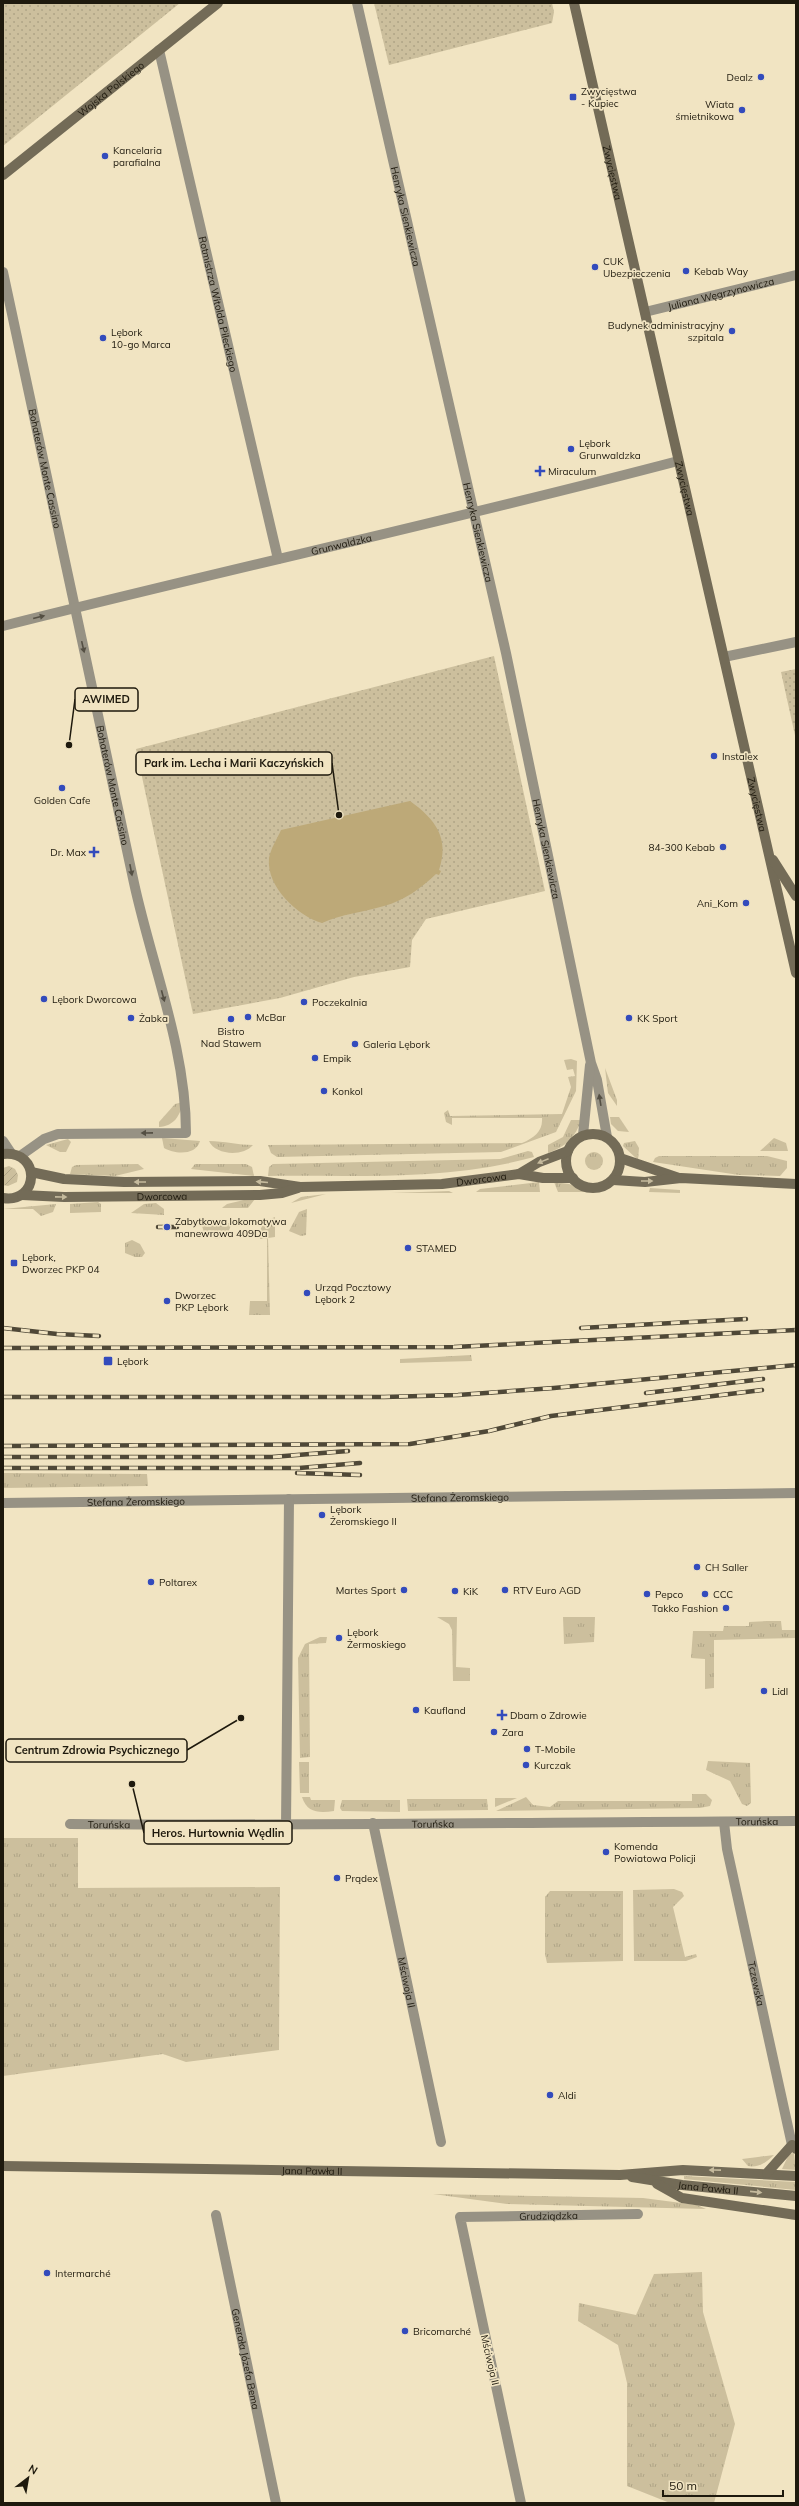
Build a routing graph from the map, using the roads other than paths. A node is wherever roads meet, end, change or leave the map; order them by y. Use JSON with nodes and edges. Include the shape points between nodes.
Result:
{"nodes":[{"id":1,"x":218,"y":3,"type":"edge"},
{"id":2,"x":357,"y":3,"type":"edge"},
{"id":3,"x":574,"y":3,"type":"edge"},
{"id":4,"x":159,"y":50,"type":"junction"},
{"id":5,"x":3,"y":175,"type":"edge"},
{"id":6,"x":3,"y":272,"type":"edge"},
{"id":7,"x":796,"y":275,"type":"edge"},
{"id":8,"x":645,"y":312,"type":"junction"},
{"id":9,"x":678,"y":461,"type":"junction"},
{"id":10,"x":474,"y":514,"type":"junction"},
{"id":11,"x":278,"y":559,"type":"junction"},
{"id":12,"x":75,"y":609,"type":"junction"},
{"id":13,"x":3,"y":626,"type":"edge"},
{"id":14,"x":796,"y":642,"type":"edge"},
{"id":15,"x":724,"y":657,"type":"junction"},
{"id":16,"x":769,"y":854,"type":"junction"},
{"id":17,"x":796,"y":896,"type":"edge"},
{"id":18,"x":796,"y":973,"type":"edge"},
{"id":19,"x":591,"y":1063,"type":"junction"},
{"id":20,"x":583,"y":1135,"type":"junction"},
{"id":21,"x":607,"y":1137,"type":"junction"},
{"id":22,"x":3,"y":1141,"type":"edge"},
{"id":23,"x":568,"y":1151,"type":"junction"},
{"id":24,"x":11,"y":1154,"type":"edge"},
{"id":25,"x":620,"y":1158,"type":"junction"},
{"id":26,"x":31,"y":1172,"type":"junction"},
{"id":27,"x":519,"y":1174,"type":"junction"},
{"id":28,"x":573,"y":1178,"type":"junction"},
{"id":29,"x":681,"y":1178,"type":"junction"},
{"id":30,"x":613,"y":1180,"type":"junction"},
{"id":31,"x":796,"y":1184,"type":"edge"},
{"id":32,"x":300,"y":1187,"type":"junction"},
{"id":33,"x":22,"y":1195,"type":"junction"},
{"id":34,"x":3,"y":1198,"type":"edge"},
{"id":35,"x":796,"y":1493,"type":"edge"},
{"id":36,"x":289,"y":1499,"type":"junction"},
{"id":37,"x":3,"y":1503,"type":"edge"},
{"id":38,"x":796,"y":1821,"type":"edge"},
{"id":39,"x":724,"y":1822,"type":"junction"},
{"id":40,"x":373,"y":1823,"type":"junction"},
{"id":41,"x":70,"y":1824,"type":"dead end"},
{"id":42,"x":286,"y":1826,"type":"junction"},
{"id":43,"x":441,"y":2142,"type":"dead end"},
{"id":44,"x":794,"y":2147,"type":"edge"},
{"id":45,"x":3,"y":2166,"type":"edge"},
{"id":46,"x":767,"y":2173,"type":"junction"},
{"id":47,"x":620,"y":2175,"type":"junction"},
{"id":48,"x":796,"y":2176,"type":"edge"},
{"id":49,"x":652,"y":2181,"type":"junction"},
{"id":50,"x":796,"y":2196,"type":"edge"},
{"id":51,"x":638,"y":2214,"type":"dead end"},
{"id":52,"x":216,"y":2215,"type":"dead end"},
{"id":53,"x":796,"y":2215,"type":"edge"},
{"id":54,"x":460,"y":2217,"type":"joint"},
{"id":55,"x":276,"y":2503,"type":"edge"},
{"id":56,"x":521,"y":2503,"type":"edge"}],
"edges":[{"from":1,"to":4,"type":"main road","name":"Wojska Polskiego"},
{"from":2,"to":10,"type":"street","name":"Henryka Sienkiewicza"},
{"from":3,"to":8,"type":"main road","name":"Zwycięstwa"},
{"from":4,"to":5,"type":"main road","name":"Wojska Polskiego"},
{"from":4,"to":11,"type":"street","name":"Rotmistrza Witolda Pileckiego"},
{"from":6,"to":12,"type":"street","name":"Bohaterów Monte Cassino"},
{"from":7,"to":8,"type":"street","name":"Juliana Węgrzynowicza"},
{"from":8,"to":9,"type":"main road","name":"Zwycięstwa"},
{"from":9,"to":10,"type":"street","name":"Grunwaldzka"},
{"from":9,"to":15,"type":"main road","name":"Zwycięstwa"},
{"from":10,"to":11,"type":"street","name":"Grunwaldzka"},
{"from":10,"to":19,"type":"street","name":"Henryka Sienkiewicza"},
{"from":11,"to":12,"type":"street","name":"Grunwaldzka"},
{"from":13,"to":12,"type":"street","name":"Grunwaldzka","one_way":true},
{"from":12,"to":24,"type":"street","name":"Bohaterów Monte Cassino","one_way":true,"via":[[134,885],[171,1025],[186,1098],[186,1133],[58,1134]]},
{"from":14,"to":15,"type":"street"},
{"from":15,"to":16,"type":"main road","name":"Zwycięstwa"},
{"from":16,"to":17,"type":"main road"},
{"from":16,"to":18,"type":"main road","name":"Zwycięstwa"},
{"from":19,"to":20,"type":"street","name":"Henryka Sienkiewicza"},
{"from":21,"to":19,"type":"street","name":"Henryka Sienkiewicza","one_way":true,"via":[[597,1080]]},
{"from":20,"to":21,"type":"main road","via":[[598,1134]]},
{"from":20,"to":23,"type":"main road","via":[[572,1143]]},
{"from":21,"to":25,"type":"main road","via":[[617,1148]]},
{"from":22,"to":24,"type":"street"},
{"from":23,"to":27,"type":"main road","name":"Dworcowa","one_way":true},
{"from":23,"to":28,"type":"main road","via":[[567,1166]]},
{"from":24,"to":26,"type":"main road","via":[[25,1160]]},
{"from":25,"to":29,"type":"main road"},
{"from":25,"to":30,"type":"main road","via":[[618,1172]]},
{"from":32,"to":26,"type":"main road","name":"Dworcowa","one_way":true,"via":[[260,1181],[124,1182],[64,1179]]},
{"from":26,"to":33,"type":"main road","via":[[28,1188]]},
{"from":27,"to":28,"type":"main road","name":"Dworcowa","via":[[543,1178]]},
{"from":27,"to":32,"type":"main road","name":"Dworcowa","via":[[442,1184]]},
{"from":28,"to":30,"type":"main road","via":[[588,1187],[597,1187]]},
{"from":30,"to":29,"type":"main road","one_way":true,"via":[[645,1182]]},
{"from":29,"to":31,"type":"main road"},
{"from":33,"to":32,"type":"main road","name":"Dworcowa","one_way":true,"via":[[260,1195],[282,1193]]},
{"from":33,"to":34,"type":"main road","name":"Dworcowa","via":[[16,1198]]},
{"from":35,"to":36,"type":"street","name":"Stefana Żeromskiego"},
{"from":36,"to":37,"type":"street","name":"Stefana Żeromskiego"},
{"from":36,"to":42,"type":"street"},
{"from":38,"to":39,"type":"street","name":"Toruńska"},
{"from":39,"to":40,"type":"street","name":"Toruńska"},
{"from":39,"to":44,"type":"street","name":"Tczewska","via":[[727,1849]]},
{"from":40,"to":42,"type":"street","name":"Toruńska"},
{"from":40,"to":43,"type":"street","name":"Mściwoja II"},
{"from":41,"to":42,"type":"street","name":"Toruńska"},
{"from":44,"to":46,"type":"main road"},
{"from":45,"to":47,"type":"main road","name":"Jana Pawła II"},
{"from":46,"to":47,"type":"main road","name":"Jana Pawła II","one_way":true,"via":[[683,2170]]},
{"from":46,"to":48,"type":"main road","name":"Jana Pawła II"},
{"from":47,"to":49,"type":"main road","name":"Jana Pawła II"},
{"from":49,"to":50,"type":"main road","name":"Jana Pawła II","one_way":true},
{"from":49,"to":53,"type":"main road","via":[[682,2198]]},
{"from":51,"to":54,"type":"street","name":"Grudziądzka"},
{"from":52,"to":55,"type":"street","name":"Generała Józefa Bema"},
{"from":54,"to":56,"type":"street","name":"Mściwoja II"}]}
